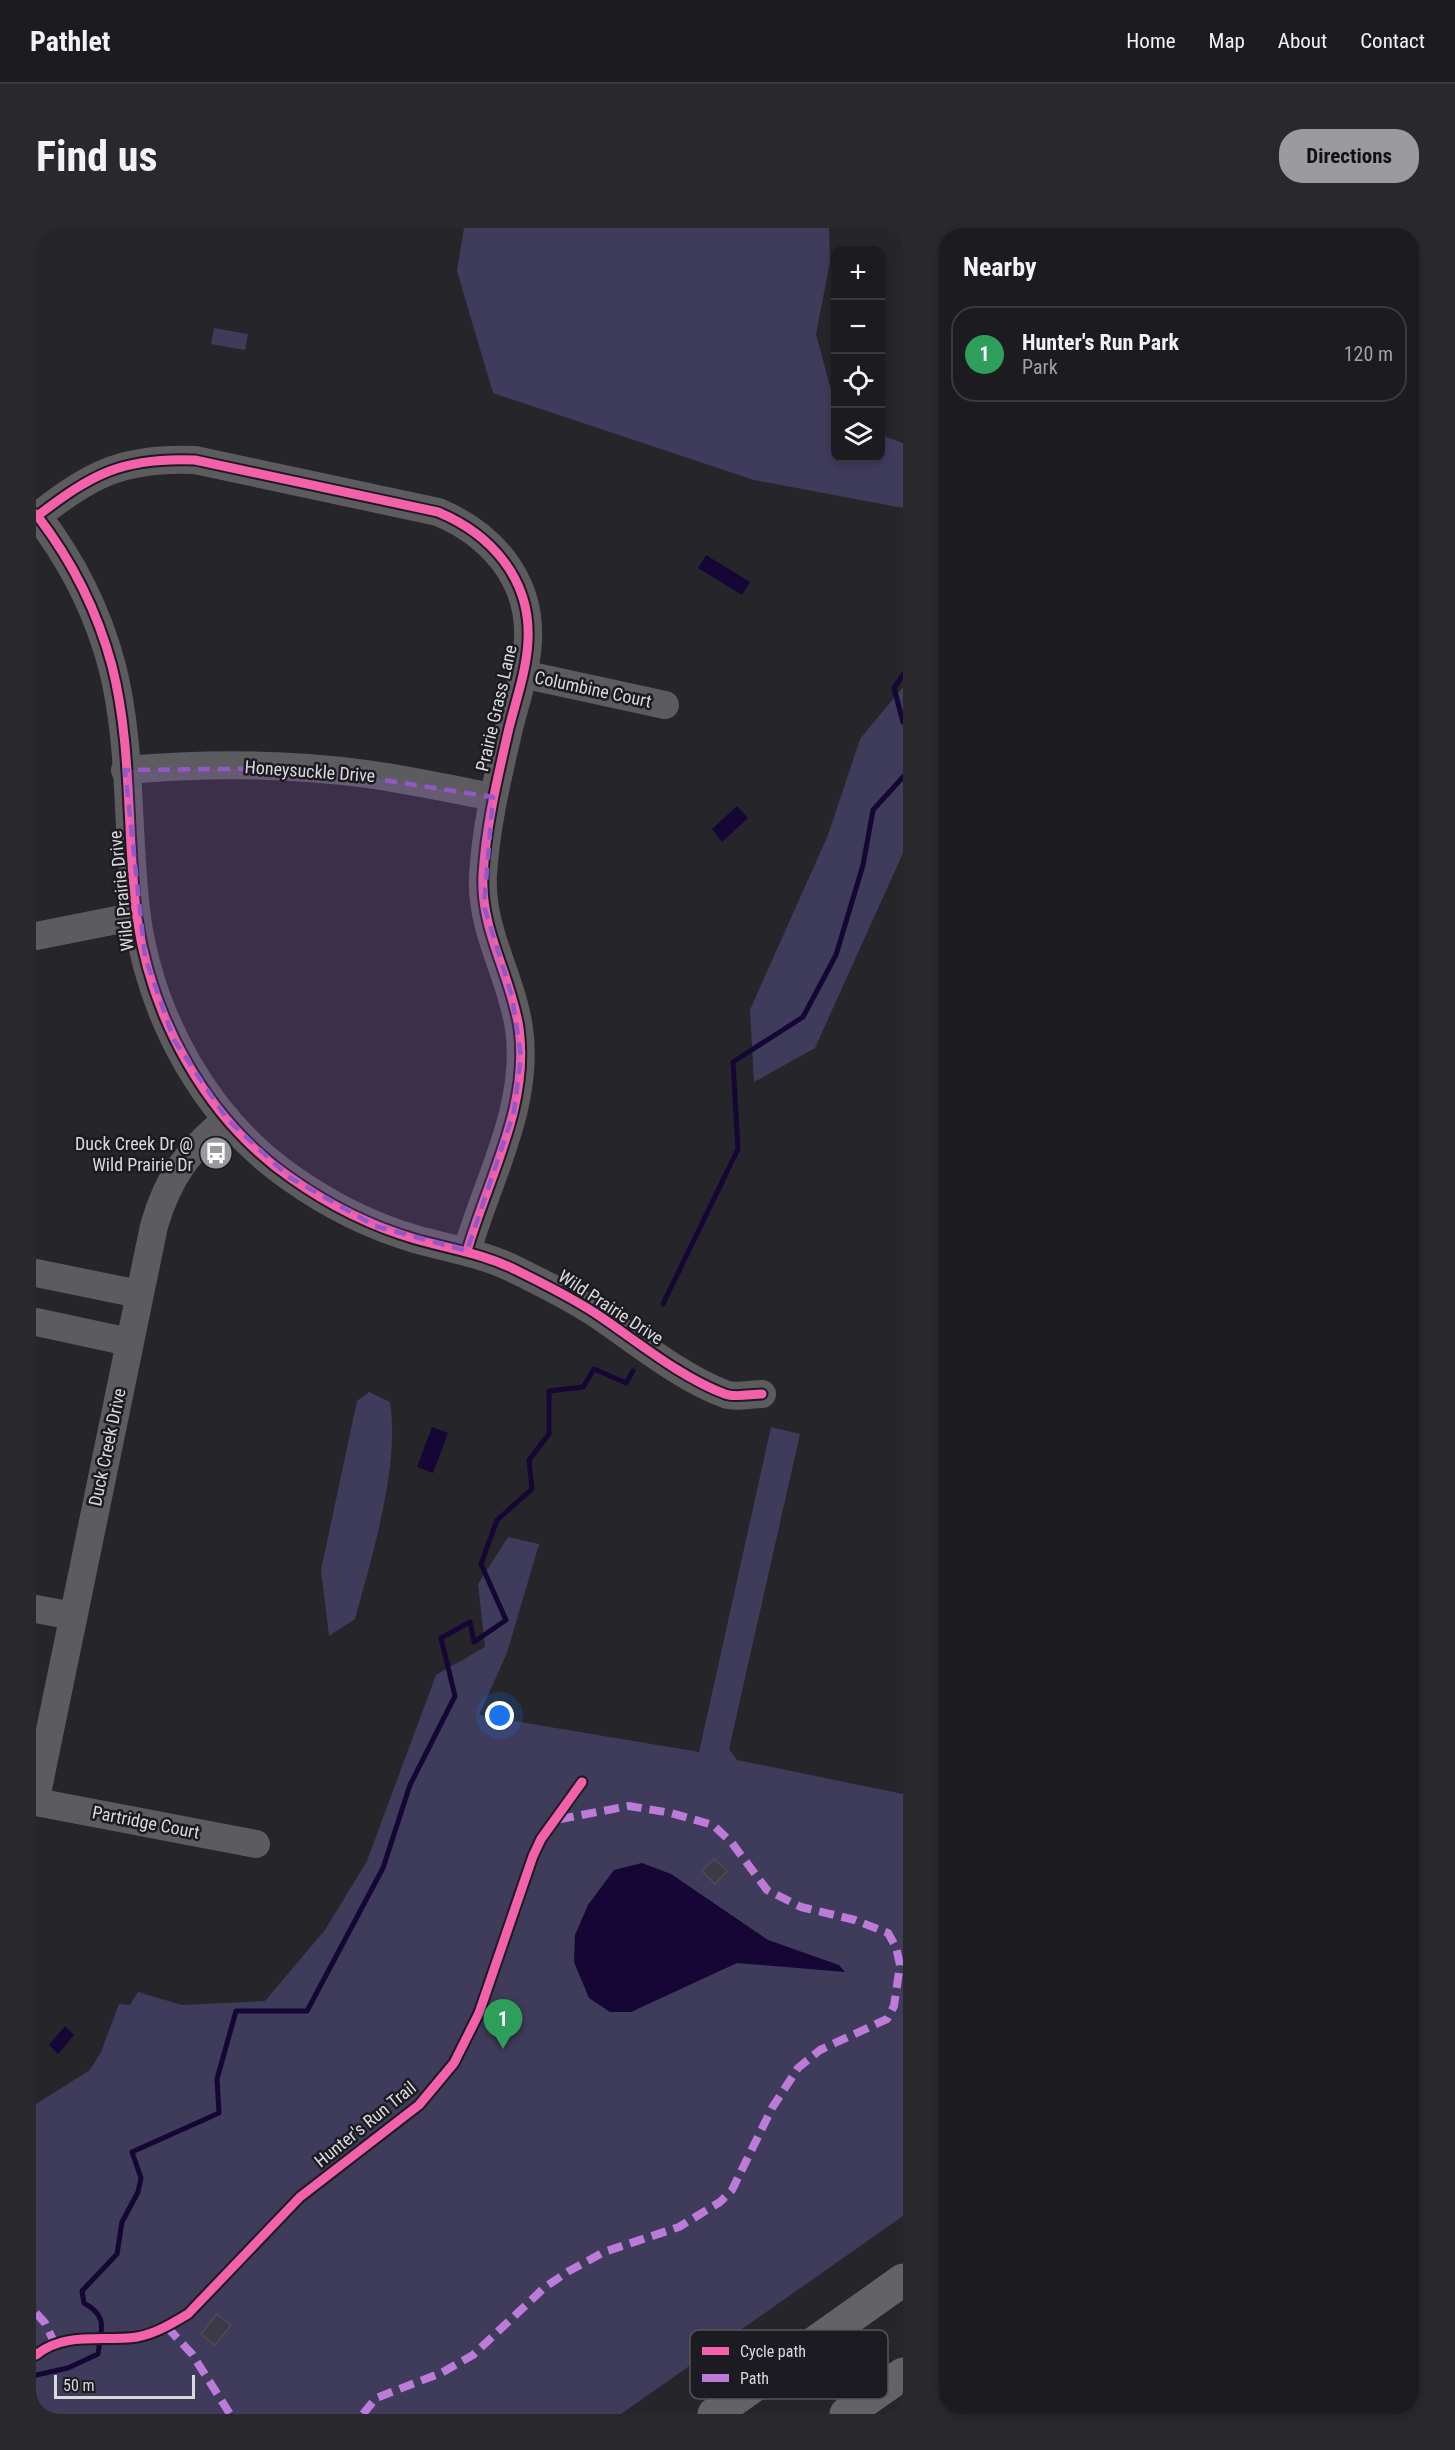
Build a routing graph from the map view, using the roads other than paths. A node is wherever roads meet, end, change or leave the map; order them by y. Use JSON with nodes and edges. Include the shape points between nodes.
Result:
{"nodes":[{"id":1,"x":37,"y":516,"type":"edge"},
{"id":2,"x":522,"y":674,"type":"junction"},
{"id":3,"x":665,"y":705,"type":"dead end"},
{"id":4,"x":125,"y":770,"type":"junction"},
{"id":5,"x":493,"y":797,"type":"junction"},
{"id":6,"x":137,"y":916,"type":"junction"},
{"id":7,"x":36,"y":936,"type":"edge"},
{"id":8,"x":227,"y":1119,"type":"junction"},
{"id":9,"x":467,"y":1251,"type":"junction"},
{"id":10,"x":36,"y":1273,"type":"edge"},
{"id":11,"x":139,"y":1294,"type":"junction"},
{"id":12,"x":36,"y":1322,"type":"edge"},
{"id":13,"x":129,"y":1342,"type":"junction"},
{"id":14,"x":762,"y":1394,"type":"dead end"},
{"id":15,"x":36,"y":1609,"type":"edge"},
{"id":16,"x":73,"y":1616,"type":"junction"},
{"id":17,"x":36,"y":1800,"type":"edge"},
{"id":18,"x":256,"y":1844,"type":"dead end"},
{"id":19,"x":903,"y":2280,"type":"edge"},
{"id":20,"x":832,"y":2330,"type":"edge"},
{"id":21,"x":903,"y":2374,"type":"edge"},
{"id":22,"x":888,"y":2385,"type":"edge"},
{"id":23,"x":735,"y":2399,"type":"edge"},
{"id":24,"x":867,"y":2399,"type":"edge"},
{"id":25,"x":714,"y":2414,"type":"edge"},
{"id":26,"x":846,"y":2414,"type":"edge"}],
"edges":[{"from":1,"to":2,"type":"street","name":"Prairie Grass Lane","via":[[90,479],[117,466],[173,459],[235,468],[438,512],[480,535],[511,570],[527,615],[528,640]]},
{"from":1,"to":4,"type":"street","name":"Wild Prairie Drive","via":[[64,553],[100,626],[116,687]]},
{"from":2,"to":3,"type":"street","name":"Columbine Court"},
{"from":2,"to":5,"type":"street","name":"Prairie Grass Lane"},
{"from":4,"to":5,"type":"street","name":"Honeysuckle Drive","via":[[242,765],[306,768],[369,774]]},
{"from":4,"to":6,"type":"street","name":"Wild Prairie Drive"},
{"from":5,"to":9,"type":"street","name":"Prairie Grass Lane","via":[[483,877],[484,906],[519,1028],[520,1075],[514,1112]]},
{"from":6,"to":7,"type":"street"},
{"from":6,"to":8,"type":"street","name":"Wild Prairie Drive","via":[[144,957],[174,1040]]},
{"from":8,"to":9,"type":"street","name":"Wild Prairie Drive","via":[[289,1177],[336,1207],[375,1226]]},
{"from":8,"to":11,"type":"street","name":"Duck Creek Drive","via":[[196,1146],[162,1196]]},
{"from":9,"to":14,"type":"street","name":"Wild Prairie Drive","via":[[511,1267],[556,1290],[656,1356],[727,1396]]},
{"from":10,"to":11,"type":"street"},
{"from":11,"to":13,"type":"street","name":"Duck Creek Drive"},
{"from":12,"to":13,"type":"street"},
{"from":13,"to":16,"type":"street","name":"Duck Creek Drive"},
{"from":15,"to":16,"type":"street"},
{"from":16,"to":17,"type":"street","name":"Duck Creek Drive"},
{"from":17,"to":18,"type":"street","name":"Partridge Court"},
{"from":19,"to":20,"type":"highway"},
{"from":21,"to":22,"type":"highway"},
{"from":23,"to":25,"type":"highway"},
{"from":24,"to":26,"type":"highway"}]}
